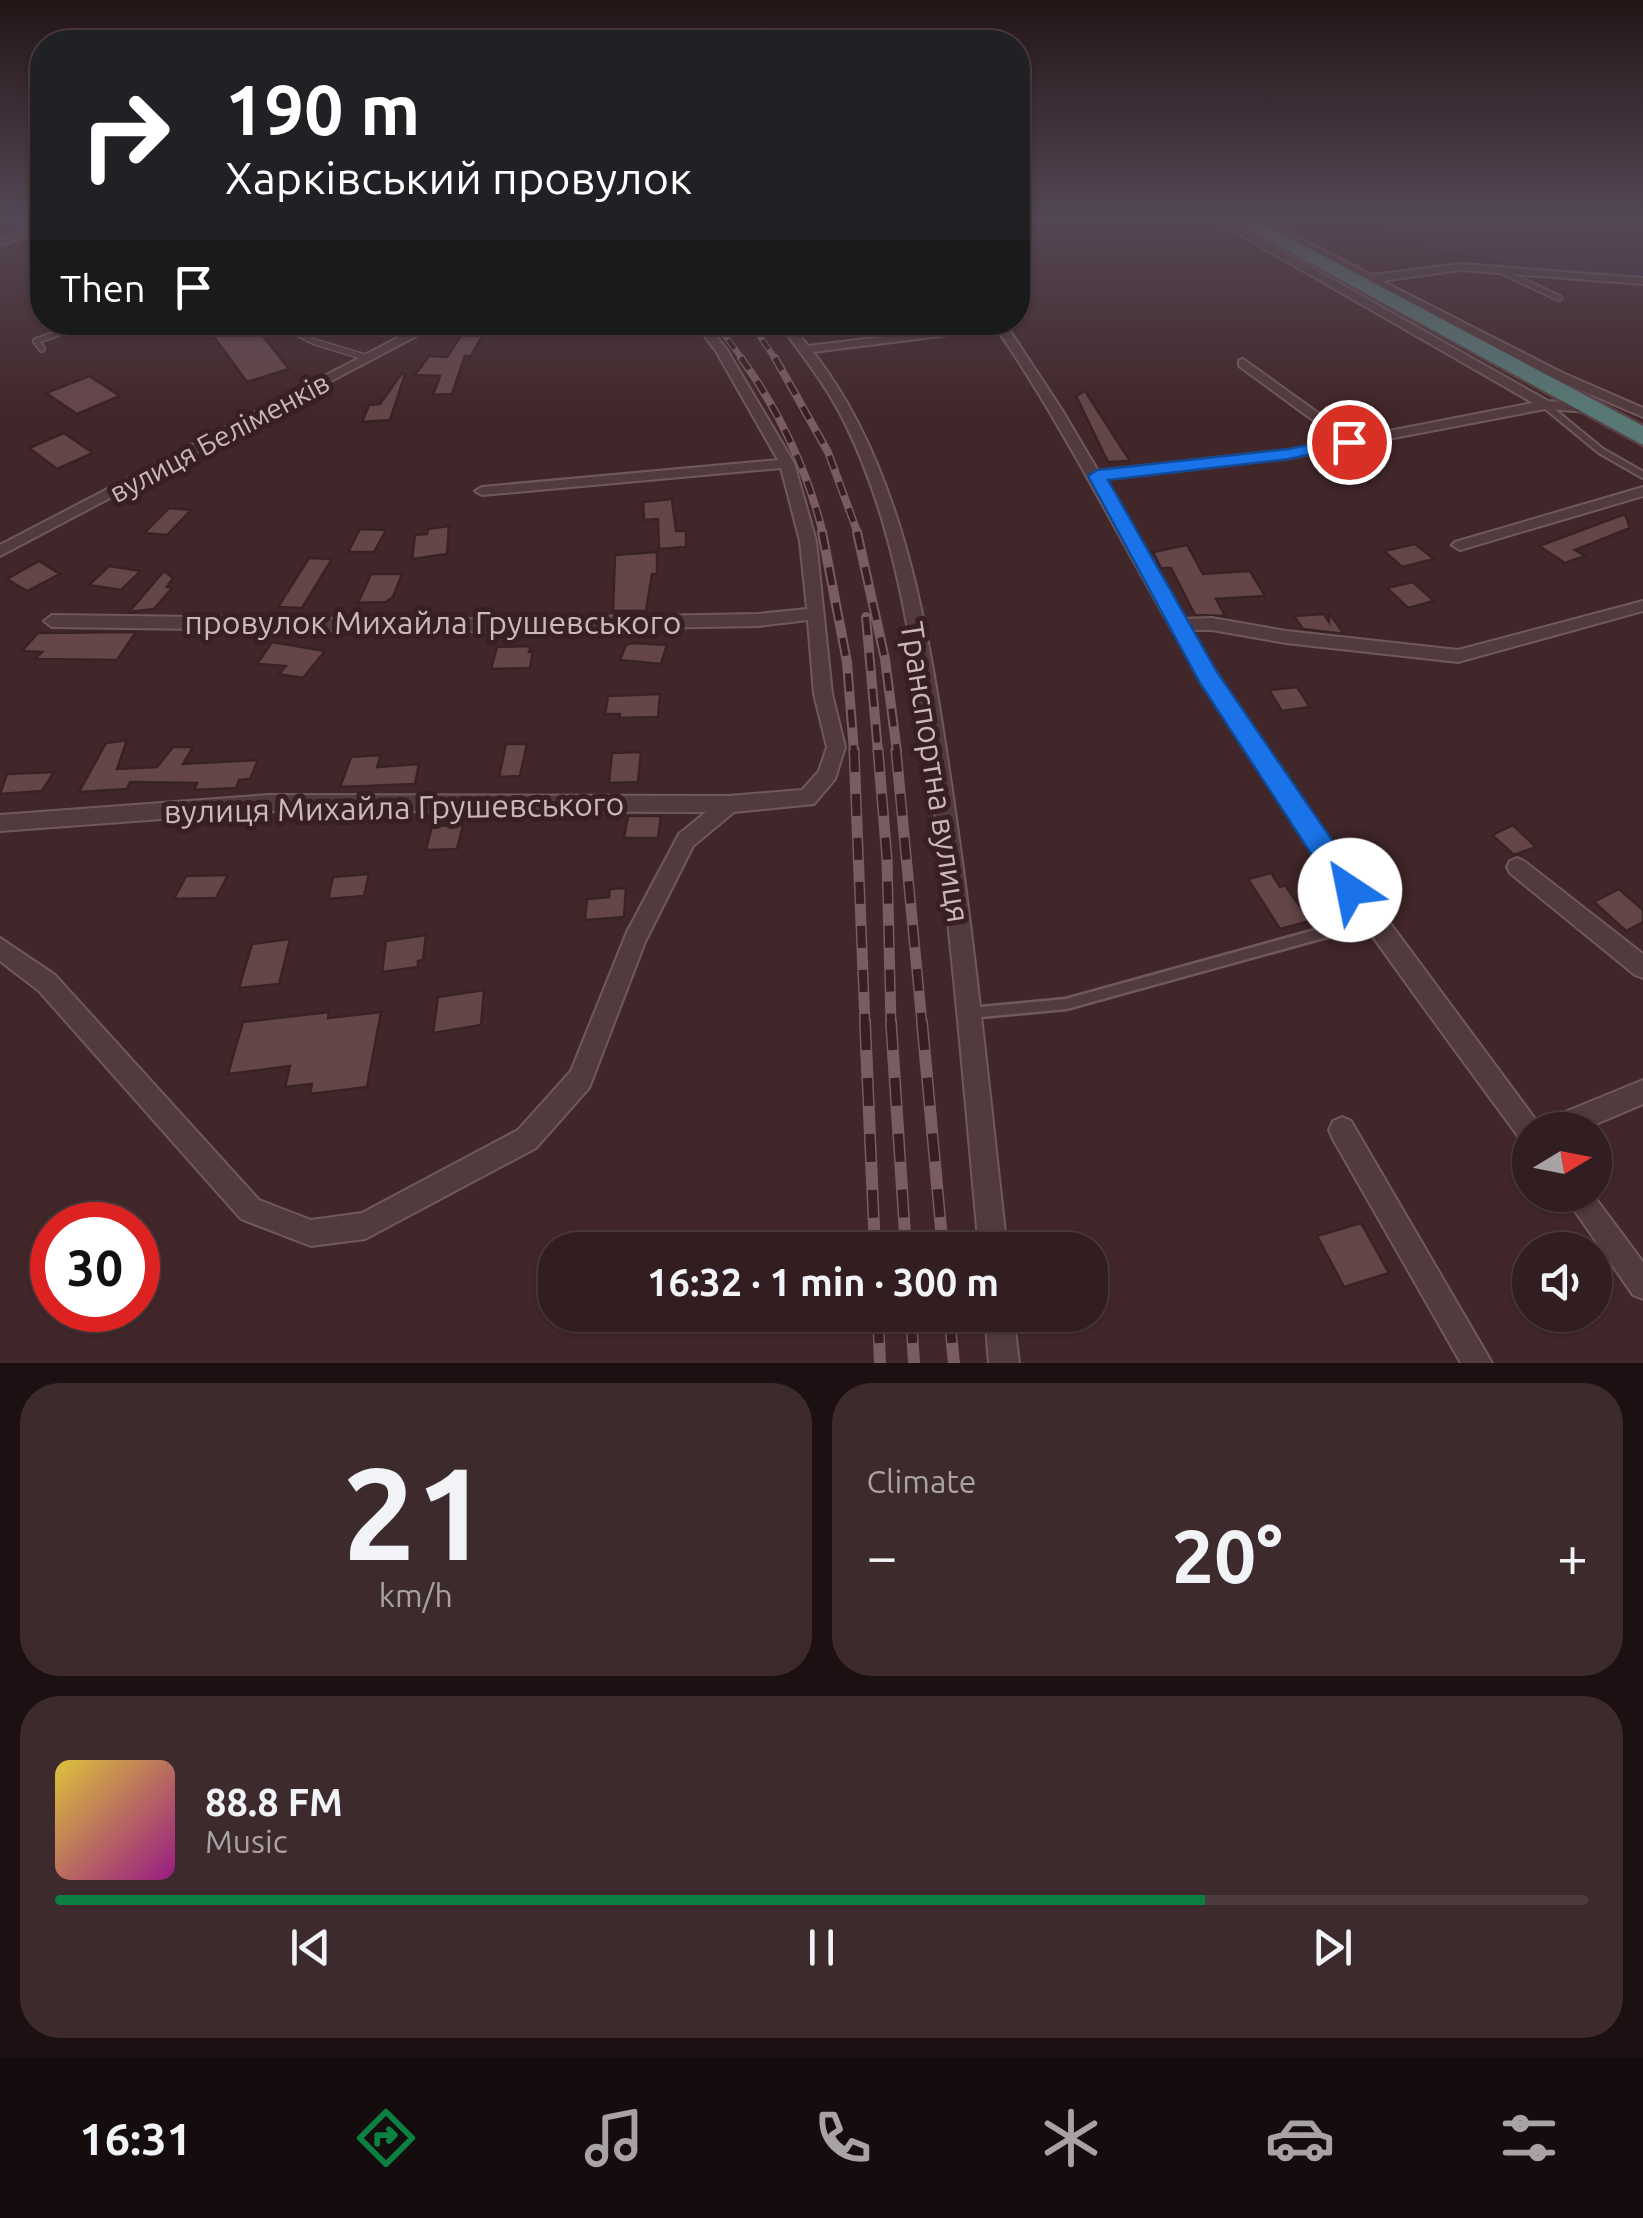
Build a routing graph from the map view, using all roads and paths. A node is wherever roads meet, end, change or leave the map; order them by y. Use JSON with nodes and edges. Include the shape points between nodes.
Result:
{"nodes":[{"id":1,"x":1328,"y":283,"type":"edge"},
{"id":2,"x":1356,"y":283,"type":"edge"},
{"id":3,"x":1377,"y":283,"type":"edge"},
{"id":4,"x":1525,"y":283,"type":"edge"},
{"id":5,"x":1558,"y":298,"type":"dead end"},
{"id":6,"x":53,"y":335,"type":"edge"},
{"id":7,"x":302,"y":335,"type":"edge"},
{"id":8,"x":413,"y":335,"type":"edge"},
{"id":9,"x":710,"y":335,"type":"edge"},
{"id":10,"x":796,"y":335,"type":"edge"},
{"id":11,"x":915,"y":335,"type":"edge"},
{"id":12,"x":1006,"y":335,"type":"edge"},
{"id":13,"x":42,"y":349,"type":"dead end"},
{"id":14,"x":808,"y":349,"type":"junction"},
{"id":15,"x":368,"y":358,"type":"junction"},
{"id":16,"x":1243,"y":364,"type":"dead end"},
{"id":17,"x":1545,"y":405,"type":"junction"},
{"id":18,"x":1590,"y":408,"type":"junction"},
{"id":19,"x":1643,"y":413,"type":"edge"},
{"id":20,"x":1643,"y":437,"type":"edge"},
{"id":21,"x":1349,"y":442,"type":"junction"},
{"id":22,"x":786,"y":463,"type":"junction"},
{"id":23,"x":1643,"y":475,"type":"edge"},
{"id":24,"x":1097,"y":476,"type":"junction"},
{"id":25,"x":482,"y":491,"type":"dead end"},
{"id":26,"x":1643,"y":492,"type":"edge"},
{"id":27,"x":1460,"y":545,"type":"dead end"},
{"id":28,"x":0,"y":551,"type":"edge"},
{"id":29,"x":1643,"y":606,"type":"edge"},
{"id":30,"x":814,"y":614,"type":"junction"},
{"id":31,"x":52,"y":621,"type":"dead end"},
{"id":32,"x":1180,"y":626,"type":"junction"},
{"id":33,"x":729,"y":804,"type":"junction"},
{"id":34,"x":0,"y":823,"type":"edge"},
{"id":35,"x":1518,"y":866,"type":"dead end"},
{"id":36,"x":1370,"y":920,"type":"junction"},
{"id":37,"x":0,"y":948,"type":"edge"},
{"id":38,"x":1643,"y":968,"type":"edge"},
{"id":39,"x":968,"y":1013,"type":"junction"},
{"id":40,"x":1643,"y":1092,"type":"edge"},
{"id":41,"x":1516,"y":1112,"type":"edge"},
{"id":42,"x":1595,"y":1112,"type":"edge"},
{"id":43,"x":1342,"y":1130,"type":"dead end"},
{"id":44,"x":1590,"y":1212,"type":"edge"},
{"id":45,"x":991,"y":1232,"type":"edge"},
{"id":46,"x":1643,"y":1284,"type":"edge"},
{"id":47,"x":1001,"y":1332,"type":"edge"},
{"id":48,"x":1004,"y":1363,"type":"edge"},
{"id":49,"x":1477,"y":1363,"type":"edge"}],
"edges":[{"from":1,"to":17,"type":"street"},
{"from":2,"to":18,"type":"highway"},
{"from":3,"to":19,"type":"street"},
{"from":4,"to":5,"type":"lane"},
{"from":6,"to":13,"type":"lane","via":[[36,341]]},
{"from":7,"to":15,"type":"lane"},
{"from":8,"to":15,"type":"street","name":"вулиця Беліменків"},
{"from":9,"to":22,"type":"street"},
{"from":10,"to":14,"type":"street","name":"Транспортна вулиця"},
{"from":11,"to":14,"type":"street"},
{"from":12,"to":24,"type":"street"},
{"from":14,"to":39,"type":"street","name":"Транспортна вулиця","via":[[867,456],[897,546],[926,680]]},
{"from":15,"to":28,"type":"street","name":"вулиця Беліменків"},
{"from":16,"to":21,"type":"street"},
{"from":17,"to":18,"type":"street"},
{"from":17,"to":21,"type":"street"},
{"from":17,"to":23,"type":"lane"},
{"from":18,"to":20,"type":"highway"},
{"from":21,"to":24,"type":"street"},
{"from":22,"to":25,"type":"street"},
{"from":22,"to":30,"type":"street","via":[[808,541]]},
{"from":24,"to":32,"type":"street"},
{"from":26,"to":27,"type":"street"},
{"from":29,"to":32,"type":"street","via":[[1458,656],[1212,624]]},
{"from":30,"to":31,"type":"street","name":"провулок Михайла Грушевського","via":[[419,626]]},
{"from":30,"to":33,"type":"street","via":[[836,747],[828,774],[807,798]]},
{"from":32,"to":36,"type":"street"},
{"from":33,"to":34,"type":"street","name":"вулиця Михайла Грушевського","via":[[268,803]]},
{"from":33,"to":37,"type":"street","via":[[686,840],[635,939],[580,1079],[526,1139],[366,1226],[311,1233],[250,1210],[47,983]]},
{"from":35,"to":38,"type":"street"},
{"from":36,"to":39,"type":"lane","via":[[1066,1004]]},
{"from":36,"to":41,"type":"street"},
{"from":39,"to":45,"type":"street","name":"Транспортна вулиця"},
{"from":40,"to":42,"type":"street"},
{"from":43,"to":49,"type":"street"},
{"from":44,"to":46,"type":"street"},
{"from":47,"to":48,"type":"street"}]}
